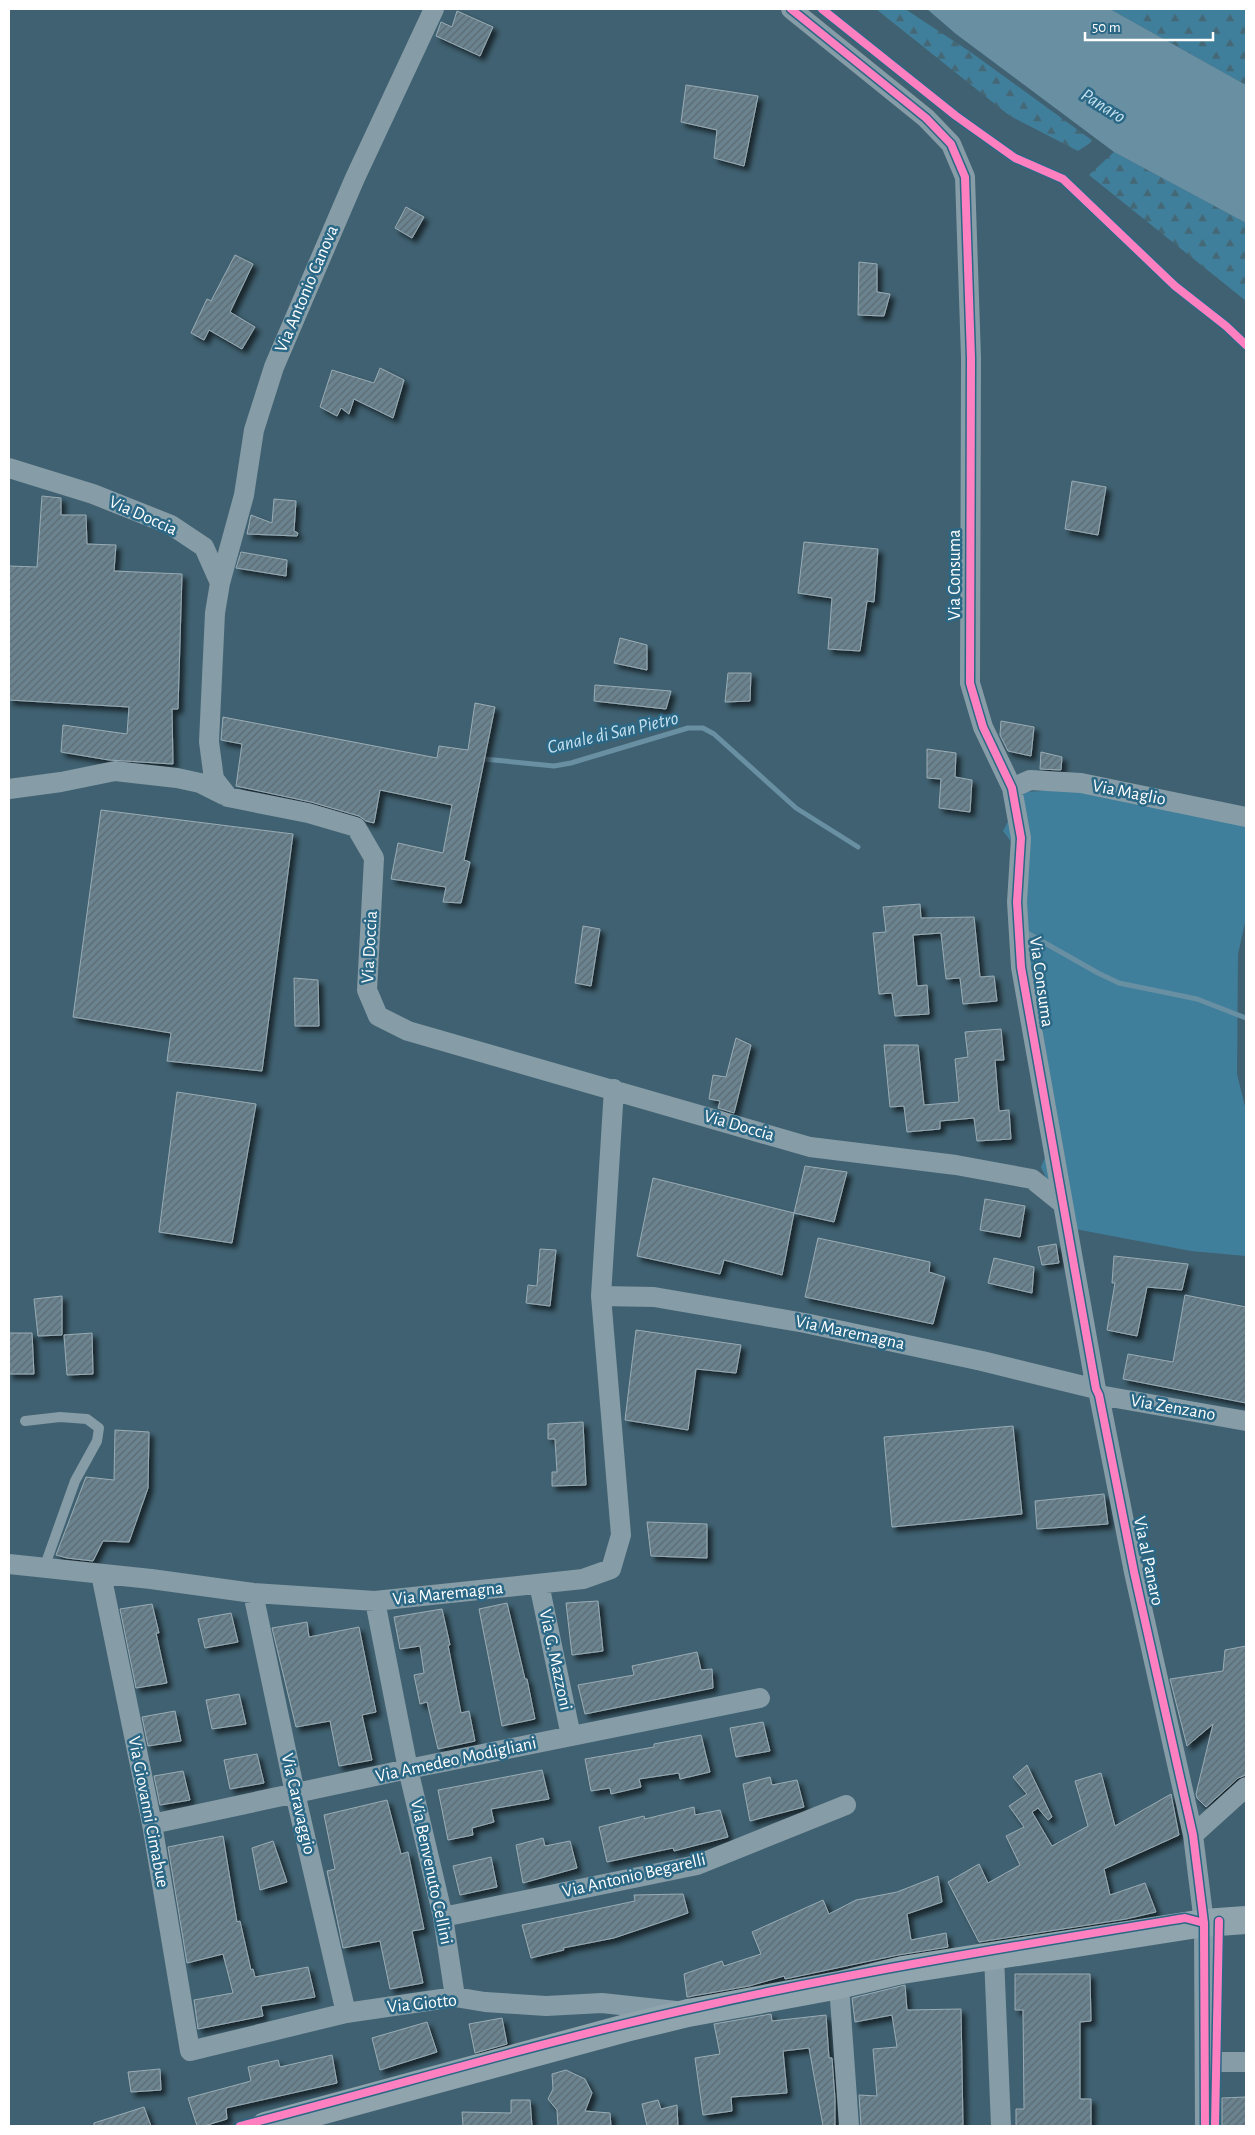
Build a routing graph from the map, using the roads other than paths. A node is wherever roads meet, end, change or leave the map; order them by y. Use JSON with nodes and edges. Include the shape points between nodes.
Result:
{"nodes":[{"id":1,"x":434,"y":9,"type":"edge"},
{"id":2,"x":791,"y":9,"type":"edge"},
{"id":3,"x":9,"y":468,"type":"edge"},
{"id":4,"x":220,"y":583,"type":"junction"},
{"id":5,"x":1012,"y":788,"type":"junction"},
{"id":6,"x":9,"y":789,"type":"edge"},
{"id":7,"x":228,"y":797,"type":"junction"},
{"id":8,"x":1246,"y":817,"type":"edge"},
{"id":9,"x":614,"y":1089,"type":"junction"},
{"id":10,"x":1063,"y":1204,"type":"junction"},
{"id":11,"x":601,"y":1296,"type":"junction"},
{"id":12,"x":1098,"y":1392,"type":"junction"},
{"id":13,"x":25,"y":1421,"type":"dead end"},
{"id":14,"x":1246,"y":1421,"type":"edge"},
{"id":15,"x":9,"y":1564,"type":"edge"},
{"id":16,"x":44,"y":1568,"type":"junction"},
{"id":17,"x":101,"y":1574,"type":"junction"},
{"id":18,"x":539,"y":1584,"type":"junction"},
{"id":19,"x":253,"y":1593,"type":"junction"},
{"id":20,"x":375,"y":1601,"type":"junction"},
{"id":21,"x":760,"y":1698,"type":"dead end"},
{"id":22,"x":571,"y":1736,"type":"junction"},
{"id":23,"x":408,"y":1769,"type":"junction"},
{"id":24,"x":1246,"y":1787,"type":"edge"},
{"id":25,"x":295,"y":1793,"type":"junction"},
{"id":26,"x":846,"y":1805,"type":"dead end"},
{"id":27,"x":152,"y":1824,"type":"junction"},
{"id":28,"x":1193,"y":1835,"type":"junction"},
{"id":29,"x":443,"y":1917,"type":"junction"},
{"id":30,"x":1246,"y":1920,"type":"edge"},
{"id":31,"x":1204,"y":1923,"type":"junction"},
{"id":32,"x":994,"y":1956,"type":"junction"},
{"id":33,"x":839,"y":1985,"type":"junction"},
{"id":34,"x":455,"y":1997,"type":"junction"},
{"id":35,"x":346,"y":2013,"type":"junction"},
{"id":36,"x":688,"y":2013,"type":"junction"},
{"id":37,"x":190,"y":2051,"type":"joint"},
{"id":38,"x":1205,"y":2062,"type":"junction"},
{"id":39,"x":1246,"y":2062,"type":"edge"},
{"id":40,"x":265,"y":2126,"type":"edge"},
{"id":41,"x":849,"y":2126,"type":"edge"},
{"id":42,"x":1001,"y":2126,"type":"edge"},
{"id":43,"x":1205,"y":2126,"type":"edge"}],
"edges":[{"from":1,"to":4,"type":"street","name":"Via Antonio Canova","via":[[355,178],[274,366],[254,430],[244,495]]},
{"from":2,"to":5,"type":"street","name":"Via Consuma","via":[[926,118],[951,144],[965,177],[971,358],[970,683],[983,727]]},
{"from":3,"to":4,"type":"street","name":"Via Doccia","via":[[93,494],[171,525],[204,547]]},
{"from":4,"to":7,"type":"street","via":[[215,613],[209,742],[214,779]]},
{"from":5,"to":8,"type":"street","name":"Via Maglio","via":[[1030,780],[1081,783]]},
{"from":5,"to":10,"type":"street","name":"Via Consuma","via":[[1021,838],[1017,902],[1021,967]]},
{"from":6,"to":7,"type":"street","name":"Via Doccia","via":[[115,771],[185,779]]},
{"from":7,"to":9,"type":"street","name":"Via Doccia","via":[[308,813],[356,827],[374,858],[367,990],[378,1016],[408,1031]]},
{"from":9,"to":10,"type":"street","name":"Via Doccia","via":[[810,1147],[956,1165],[1032,1179]]},
{"from":9,"to":11,"type":"street","name":"Via Maremagna"},
{"from":10,"to":12,"type":"street","name":"Via al Panaro"},
{"from":11,"to":12,"type":"street","name":"Via Maremagna","via":[[654,1297],[805,1324],[982,1361]]},
{"from":11,"to":18,"type":"street","name":"Via Maremagna","via":[[621,1534],[611,1570],[583,1579]]},
{"from":12,"to":14,"type":"street","name":"Via Zenzano"},
{"from":12,"to":28,"type":"street","name":"Via al Panaro","via":[[1134,1572]]},
{"from":13,"to":16,"type":"lane","via":[[60,1417],[87,1419],[99,1428],[97,1441],[75,1481]]},
{"from":15,"to":16,"type":"street","name":"Via Maremagna"},
{"from":16,"to":17,"type":"street","name":"Via Maremagna"},
{"from":17,"to":19,"type":"street","name":"Via Maremagna"},
{"from":17,"to":27,"type":"street","name":"Via Giovanni Cimabue"},
{"from":18,"to":20,"type":"street","name":"Via Maremagna"},
{"from":18,"to":22,"type":"street","name":"Via G. Mazzoni"},
{"from":19,"to":20,"type":"street","name":"Via Maremagna"},
{"from":19,"to":25,"type":"street","name":"Via Caravaggio"},
{"from":20,"to":23,"type":"street","name":"Via Benvenuto Cellini"},
{"from":21,"to":22,"type":"street","name":"Via Amedeo Modigliani"},
{"from":22,"to":23,"type":"street","name":"Via Amedeo Modigliani"},
{"from":23,"to":25,"type":"street","name":"Via Amedeo Modigliani"},
{"from":23,"to":29,"type":"street","name":"Via Benvenuto Cellini"},
{"from":24,"to":28,"type":"street"},
{"from":25,"to":27,"type":"street","name":"Via Amedeo Modigliani"},
{"from":25,"to":35,"type":"street","name":"Via Caravaggio"},
{"from":26,"to":29,"type":"street","name":"Via Antonio Begarelli","via":[[698,1864]]},
{"from":27,"to":37,"type":"street","name":"Via Giovanni Cimabue"},
{"from":28,"to":31,"type":"street","name":"Via al Panaro"},
{"from":29,"to":34,"type":"street","name":"Via Benvenuto Cellini"},
{"from":30,"to":31,"type":"main road"},
{"from":31,"to":32,"type":"main road"},
{"from":31,"to":38,"type":"street","name":"Via al Panaro"},
{"from":32,"to":33,"type":"main road","via":[[902,1970]]},
{"from":32,"to":42,"type":"street"},
{"from":33,"to":36,"type":"main road"},
{"from":33,"to":41,"type":"street"},
{"from":34,"to":35,"type":"street","name":"Via Giotto"},
{"from":34,"to":36,"type":"street","name":"Via Giotto","via":[[546,2006],[602,2003]]},
{"from":35,"to":37,"type":"street","name":"Via Giotto"},
{"from":36,"to":40,"type":"main road"},
{"from":38,"to":39,"type":"street"},
{"from":38,"to":43,"type":"street","name":"Via al Panaro"}]}
